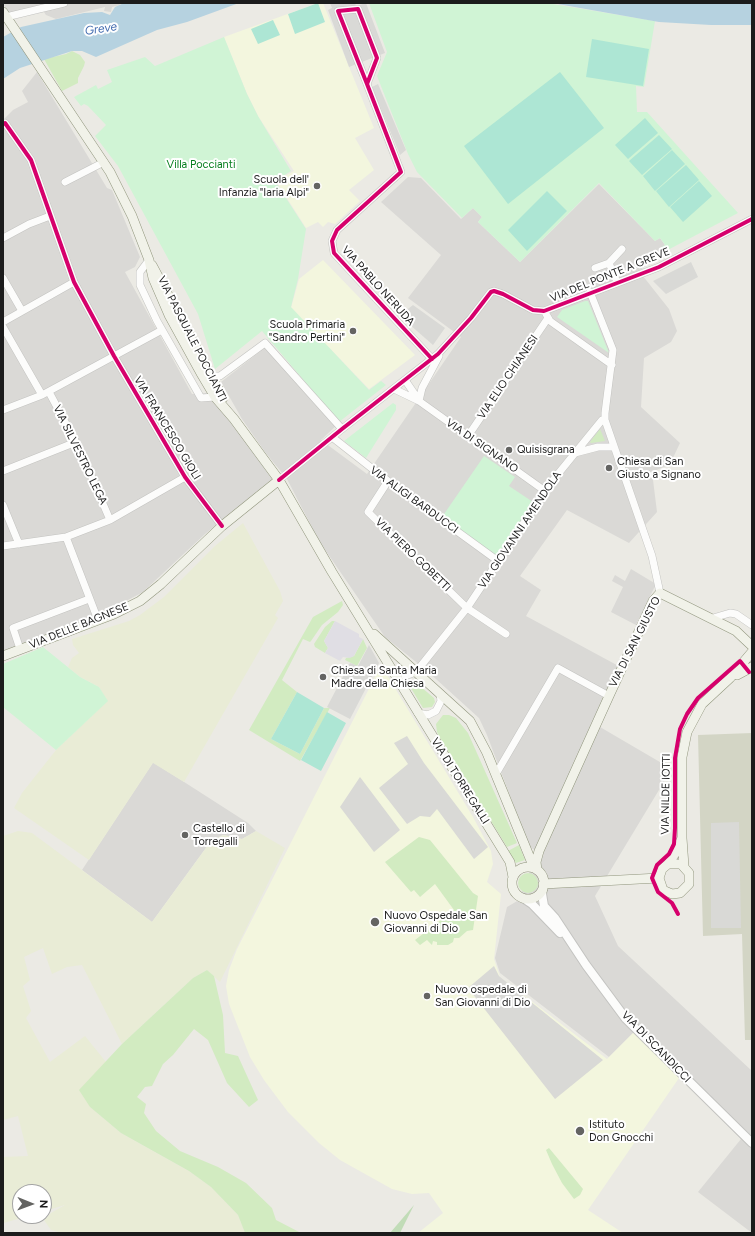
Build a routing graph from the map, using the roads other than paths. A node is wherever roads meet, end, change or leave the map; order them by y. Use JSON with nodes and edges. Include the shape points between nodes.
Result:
{"nodes":[{"id":1,"x":64,"y":3,"type":"edge"},
{"id":2,"x":7,"y":18,"type":"edge"},
{"id":3,"x":367,"y":84,"type":"junction"},
{"id":4,"x":4,"y":124,"type":"edge"},
{"id":5,"x":104,"y":162,"type":"junction"},
{"id":6,"x":65,"y":182,"type":"dead end"},
{"id":7,"x":50,"y":216,"type":"junction"},
{"id":8,"x":752,"y":220,"type":"edge"},
{"id":9,"x":3,"y":238,"type":"edge"},
{"id":10,"x":622,"y":249,"type":"dead end"},
{"id":11,"x":149,"y":260,"type":"junction"},
{"id":12,"x":609,"y":263,"type":"junction"},
{"id":13,"x":595,"y":268,"type":"dead end"},
{"id":14,"x":3,"y":278,"type":"edge"},
{"id":15,"x":74,"y":282,"type":"junction"},
{"id":16,"x":617,"y":282,"type":"junction"},
{"id":17,"x":590,"y":292,"type":"junction"},
{"id":18,"x":22,"y":311,"type":"junction"},
{"id":19,"x":544,"y":311,"type":"junction"},
{"id":20,"x":548,"y":318,"type":"junction"},
{"id":21,"x":3,"y":322,"type":"edge"},
{"id":22,"x":3,"y":327,"type":"edge"},
{"id":23,"x":162,"y":330,"type":"junction"},
{"id":24,"x":442,"y":350,"type":"junction"},
{"id":25,"x":114,"y":356,"type":"junction"},
{"id":26,"x":196,"y":356,"type":"junction"},
{"id":27,"x":432,"y":359,"type":"junction"},
{"id":28,"x":183,"y":365,"type":"junction"},
{"id":29,"x":612,"y":365,"type":"junction"},
{"id":30,"x":211,"y":376,"type":"junction"},
{"id":31,"x":405,"y":380,"type":"junction"},
{"id":32,"x":394,"y":389,"type":"junction"},
{"id":33,"x":45,"y":393,"type":"junction"},
{"id":34,"x":215,"y":396,"type":"junction"},
{"id":35,"x":419,"y":401,"type":"junction"},
{"id":36,"x":3,"y":410,"type":"edge"},
{"id":37,"x":605,"y":416,"type":"junction"},
{"id":38,"x":234,"y":419,"type":"junction"},
{"id":39,"x":342,"y":429,"type":"junction"},
{"id":40,"x":468,"y":436,"type":"junction"},
{"id":41,"x":332,"y":437,"type":"junction"},
{"id":42,"x":76,"y":442,"type":"junction"},
{"id":43,"x":614,"y":447,"type":"junction"},
{"id":44,"x":574,"y":453,"type":"junction"},
{"id":45,"x":3,"y":471,"type":"edge"},
{"id":46,"x":184,"y":478,"type":"junction"},
{"id":47,"x":279,"y":480,"type":"junction"},
{"id":48,"x":388,"y":481,"type":"junction"},
{"id":49,"x":545,"y":491,"type":"junction"},
{"id":50,"x":3,"y":505,"type":"edge"},
{"id":51,"x":110,"y":520,"type":"junction"},
{"id":52,"x":222,"y":526,"type":"junction"},
{"id":53,"x":66,"y":537,"type":"junction"},
{"id":54,"x":19,"y":544,"type":"junction"},
{"id":55,"x":3,"y":546,"type":"edge"},
{"id":56,"x":498,"y":561,"type":"junction"},
{"id":57,"x":660,"y":594,"type":"junction"},
{"id":58,"x":89,"y":599,"type":"junction"},
{"id":59,"x":467,"y":608,"type":"junction"},
{"id":60,"x":713,"y":618,"type":"junction"},
{"id":61,"x":98,"y":620,"type":"junction"},
{"id":62,"x":752,"y":625,"type":"edge"},
{"id":63,"x":366,"y":627,"type":"junction"},
{"id":64,"x":736,"y":631,"type":"junction"},
{"id":65,"x":506,"y":634,"type":"dead end"},
{"id":66,"x":752,"y":636,"type":"edge"},
{"id":67,"x":752,"y":646,"type":"edge"},
{"id":68,"x":20,"y":649,"type":"junction"},
{"id":69,"x":752,"y":652,"type":"edge"},
{"id":70,"x":3,"y":656,"type":"edge"},
{"id":71,"x":752,"y":667,"type":"edge"},
{"id":72,"x":416,"y":672,"type":"junction"},
{"id":73,"x":730,"y":678,"type":"junction"},
{"id":74,"x":402,"y":686,"type":"junction"},
{"id":75,"x":440,"y":694,"type":"junction"},
{"id":76,"x":608,"y":696,"type":"junction"},
{"id":77,"x":418,"y":713,"type":"junction"},
{"id":78,"x":496,"y":774,"type":"junction"},
{"id":79,"x":682,"y":838,"type":"junction"},
{"id":80,"x":668,"y":864,"type":"junction"},
{"id":81,"x":684,"y":866,"type":"junction"},
{"id":82,"x":535,"y":870,"type":"junction"},
{"id":83,"x":513,"y":877,"type":"junction"},
{"id":84,"x":659,"y":878,"type":"junction"},
{"id":85,"x":543,"y":886,"type":"junction"},
{"id":86,"x":523,"y":898,"type":"junction"},
{"id":87,"x":569,"y":942,"type":"junction"},
{"id":88,"x":752,"y":1143,"type":"edge"}],
"edges":[{"from":1,"to":2,"type":"street"},
{"from":2,"to":5,"type":"main road","name":"VIA PASQUALE POCCIANTI"},
{"from":3,"to":3,"type":"street","name":"VIA PABLO NERUDA","via":[[377,58],[358,9],[338,11]]},
{"from":3,"to":27,"type":"street","name":"VIA PABLO NERUDA","via":[[401,172],[337,230],[332,241],[334,254]]},
{"from":4,"to":7,"type":"street","name":"VIA FRANCESCO GIOLI","via":[[32,160]]},
{"from":5,"to":6,"type":"street"},
{"from":5,"to":11,"type":"main road","name":"VIA PASQUALE POCCIANTI","via":[[126,202]]},
{"from":7,"to":9,"type":"street"},
{"from":7,"to":15,"type":"street","name":"VIA FRANCESCO GIOLI"},
{"from":8,"to":16,"type":"street","name":"VIA DEL PONTE A GREVE","via":[[659,267]]},
{"from":10,"to":12,"type":"street","name":"VIA DEL PONTE A GREVE"},
{"from":11,"to":23,"type":"street","via":[[142,268],[139,283]]},
{"from":11,"to":26,"type":"main road","name":"VIA PASQUALE POCCIANTI","via":[[153,278],[169,315]]},
{"from":12,"to":13,"type":"street","name":"VIA DEL PONTE A GREVE"},
{"from":12,"to":16,"type":"street","name":"VIA DEL PONTE A GREVE"},
{"from":14,"to":18,"type":"street"},
{"from":15,"to":18,"type":"street"},
{"from":15,"to":25,"type":"street","name":"VIA FRANCESCO GIOLI"},
{"from":16,"to":17,"type":"street","name":"VIA DEL PONTE A GREVE"},
{"from":17,"to":19,"type":"street","name":"VIA DEL PONTE A GREVE"},
{"from":17,"to":29,"type":"street","name":"VIA DI SAN GIUSTO","via":[[612,345]]},
{"from":18,"to":21,"type":"street"},
{"from":19,"to":20,"type":"street"},
{"from":19,"to":24,"type":"street","name":"VIA DEL PONTE A GREVE","via":[[533,310],[498,292],[490,292]]},
{"from":20,"to":29,"type":"street"},
{"from":20,"to":40,"type":"street","name":"VIA ELIO CHIANESI"},
{"from":22,"to":33,"type":"street","name":"VIA SILVESTRO LEGA"},
{"from":23,"to":25,"type":"street"},
{"from":23,"to":28,"type":"street"},
{"from":24,"to":27,"type":"street","name":"VIA DEL PONTE A GREVE"},
{"from":24,"to":35,"type":"street","via":[[422,388]]},
{"from":25,"to":33,"type":"street"},
{"from":25,"to":46,"type":"street","name":"VIA FRANCESCO GIOLI"},
{"from":26,"to":28,"type":"street"},
{"from":26,"to":30,"type":"main road","name":"VIA PASQUALE POCCIANTI"},
{"from":26,"to":34,"type":"main road","name":"VIA PASQUALE POCCIANTI"},
{"from":27,"to":31,"type":"street","name":"VIA DEL PONTE A GREVE"},
{"from":28,"to":34,"type":"street","via":[[201,398]]},
{"from":29,"to":37,"type":"street","name":"VIA DI SAN GIUSTO"},
{"from":30,"to":38,"type":"main road","name":"VIA PASQUALE POCCIANTI"},
{"from":30,"to":39,"type":"street","via":[[220,376],[265,343]]},
{"from":31,"to":32,"type":"street","name":"VIA DEL PONTE A GREVE"},
{"from":31,"to":35,"type":"street"},
{"from":32,"to":35,"type":"street"},
{"from":32,"to":39,"type":"street","name":"VIA DEL PONTE A GREVE"},
{"from":33,"to":36,"type":"street"},
{"from":33,"to":42,"type":"street","name":"VIA SILVESTRO LEGA"},
{"from":34,"to":38,"type":"main road","name":"VIA PASQUALE POCCIANTI"},
{"from":35,"to":40,"type":"street","name":"VIA DI SIGNANO"},
{"from":37,"to":43,"type":"street","name":"VIA DI SAN GIUSTO"},
{"from":37,"to":44,"type":"street","name":"VIA GIOVANNI AMENDOLA"},
{"from":38,"to":47,"type":"main road","name":"VIA PASQUALE POCCIANTI"},
{"from":39,"to":41,"type":"street","name":"VIA DEL PONTE A GREVE"},
{"from":40,"to":49,"type":"street","name":"VIA DI SIGNANO"},
{"from":41,"to":47,"type":"street","name":"VIA DEL PONTE A GREVE"},
{"from":41,"to":48,"type":"street","name":"VIA ALIGI BARDUCCI"},
{"from":42,"to":45,"type":"street"},
{"from":42,"to":51,"type":"street","name":"VIA SILVESTRO LEGA"},
{"from":43,"to":44,"type":"street","via":[[598,447]]},
{"from":43,"to":57,"type":"street","name":"VIA DI SAN GIUSTO","via":[[652,556]]},
{"from":44,"to":49,"type":"street","name":"VIA GIOVANNI AMENDOLA"},
{"from":46,"to":51,"type":"street"},
{"from":46,"to":52,"type":"street","name":"VIA FRANCESCO GIOLI"},
{"from":47,"to":52,"type":"main road","name":"VIA DELLE BAGNESE"},
{"from":47,"to":63,"type":"main road","name":"VIA DI TORREGALLI"},
{"from":48,"to":56,"type":"street","name":"VIA ALIGI BARDUCCI"},
{"from":48,"to":59,"type":"street","name":"VIA PIERO GOBETTI","via":[[368,512]]},
{"from":49,"to":56,"type":"street","name":"VIA GIOVANNI AMENDOLA"},
{"from":50,"to":54,"type":"street"},
{"from":51,"to":53,"type":"street"},
{"from":52,"to":61,"type":"main road","name":"VIA DELLE BAGNESE","via":[[152,592],[129,607]]},
{"from":53,"to":54,"type":"street"},
{"from":53,"to":58,"type":"street"},
{"from":54,"to":55,"type":"street"},
{"from":56,"to":59,"type":"street","name":"VIA GIOVANNI AMENDOLA"},
{"from":57,"to":60,"type":"main road"},
{"from":57,"to":76,"type":"main road","name":"VIA DI SAN GIUSTO","via":[[653,601]]},
{"from":58,"to":61,"type":"street"},
{"from":58,"to":68,"type":"street","via":[[13,628]]},
{"from":59,"to":65,"type":"street"},
{"from":59,"to":72,"type":"street","name":"VIA GIOVANNI AMENDOLA"},
{"from":60,"to":62,"type":"street","via":[[730,613],[736,614]]},
{"from":60,"to":64,"type":"main road"},
{"from":61,"to":68,"type":"main road","name":"VIA DELLE BAGNESE"},
{"from":63,"to":72,"type":"main road","name":"VIA DI TORREGALLI"},
{"from":63,"to":74,"type":"main road","name":"VIA DI TORREGALLI"},
{"from":64,"to":66,"type":"main road"},
{"from":64,"to":67,"type":"main road"},
{"from":68,"to":70,"type":"main road","name":"VIA DELLE BAGNESE"},
{"from":69,"to":73,"type":"main road","name":"VIA NILDE IOTTI"},
{"from":71,"to":73,"type":"main road","name":"VIA NILDE IOTTI"},
{"from":72,"to":74,"type":"street","via":[[405,676]]},
{"from":72,"to":75,"type":"main road","name":"VIA DI SCANDICCI"},
{"from":73,"to":79,"type":"main road","name":"VIA NILDE IOTTI","via":[[702,704],[687,732],[682,757]]},
{"from":74,"to":77,"type":"main road","name":"VIA DI TORREGALLI"},
{"from":75,"to":77,"type":"street","via":[[441,703],[435,712],[425,715]]},
{"from":75,"to":78,"type":"main road","name":"VIA DI SCANDICCI","via":[[470,721]]},
{"from":76,"to":78,"type":"street","via":[[558,668]]},
{"from":76,"to":82,"type":"main road","name":"VIA DI SAN GIUSTO","via":[[539,851]]},
{"from":77,"to":83,"type":"main road","name":"VIA DI TORREGALLI","via":[[507,858]]},
{"from":78,"to":82,"type":"main road","name":"VIA DI SCANDICCI"},
{"from":79,"to":80,"type":"main road","name":"VIA NILDE IOTTI"},
{"from":79,"to":81,"type":"main road","name":"VIA NILDE IOTTI"},
{"from":80,"to":81,"type":"main road","via":[[678,863]]},
{"from":80,"to":84,"type":"main road","name":"VIA NILDE IOTTI","via":[[662,869]]},
{"from":81,"to":84,"type":"main road","name":"VIA NILDE IOTTI","via":[[690,879],[687,889],[680,893],[672,894],[663,890]]},
{"from":82,"to":83,"type":"main road","via":[[522,868]]},
{"from":82,"to":85,"type":"main road","name":"VIA DI SCANDICCI","via":[[542,878]]},
{"from":83,"to":86,"type":"main road","name":"VIA DI SCANDICCI","via":[[513,889]]},
{"from":84,"to":85,"type":"main road"},
{"from":85,"to":86,"type":"main road","via":[[541,893],[536,897]]},
{"from":85,"to":87,"type":"street","name":"VIA DI SCANDICCI","via":[[544,906],[555,918]]},
{"from":86,"to":87,"type":"street","name":"VIA DI SCANDICCI"},
{"from":87,"to":88,"type":"street","name":"VIA DI SCANDICCI","via":[[626,1019]]}]}
